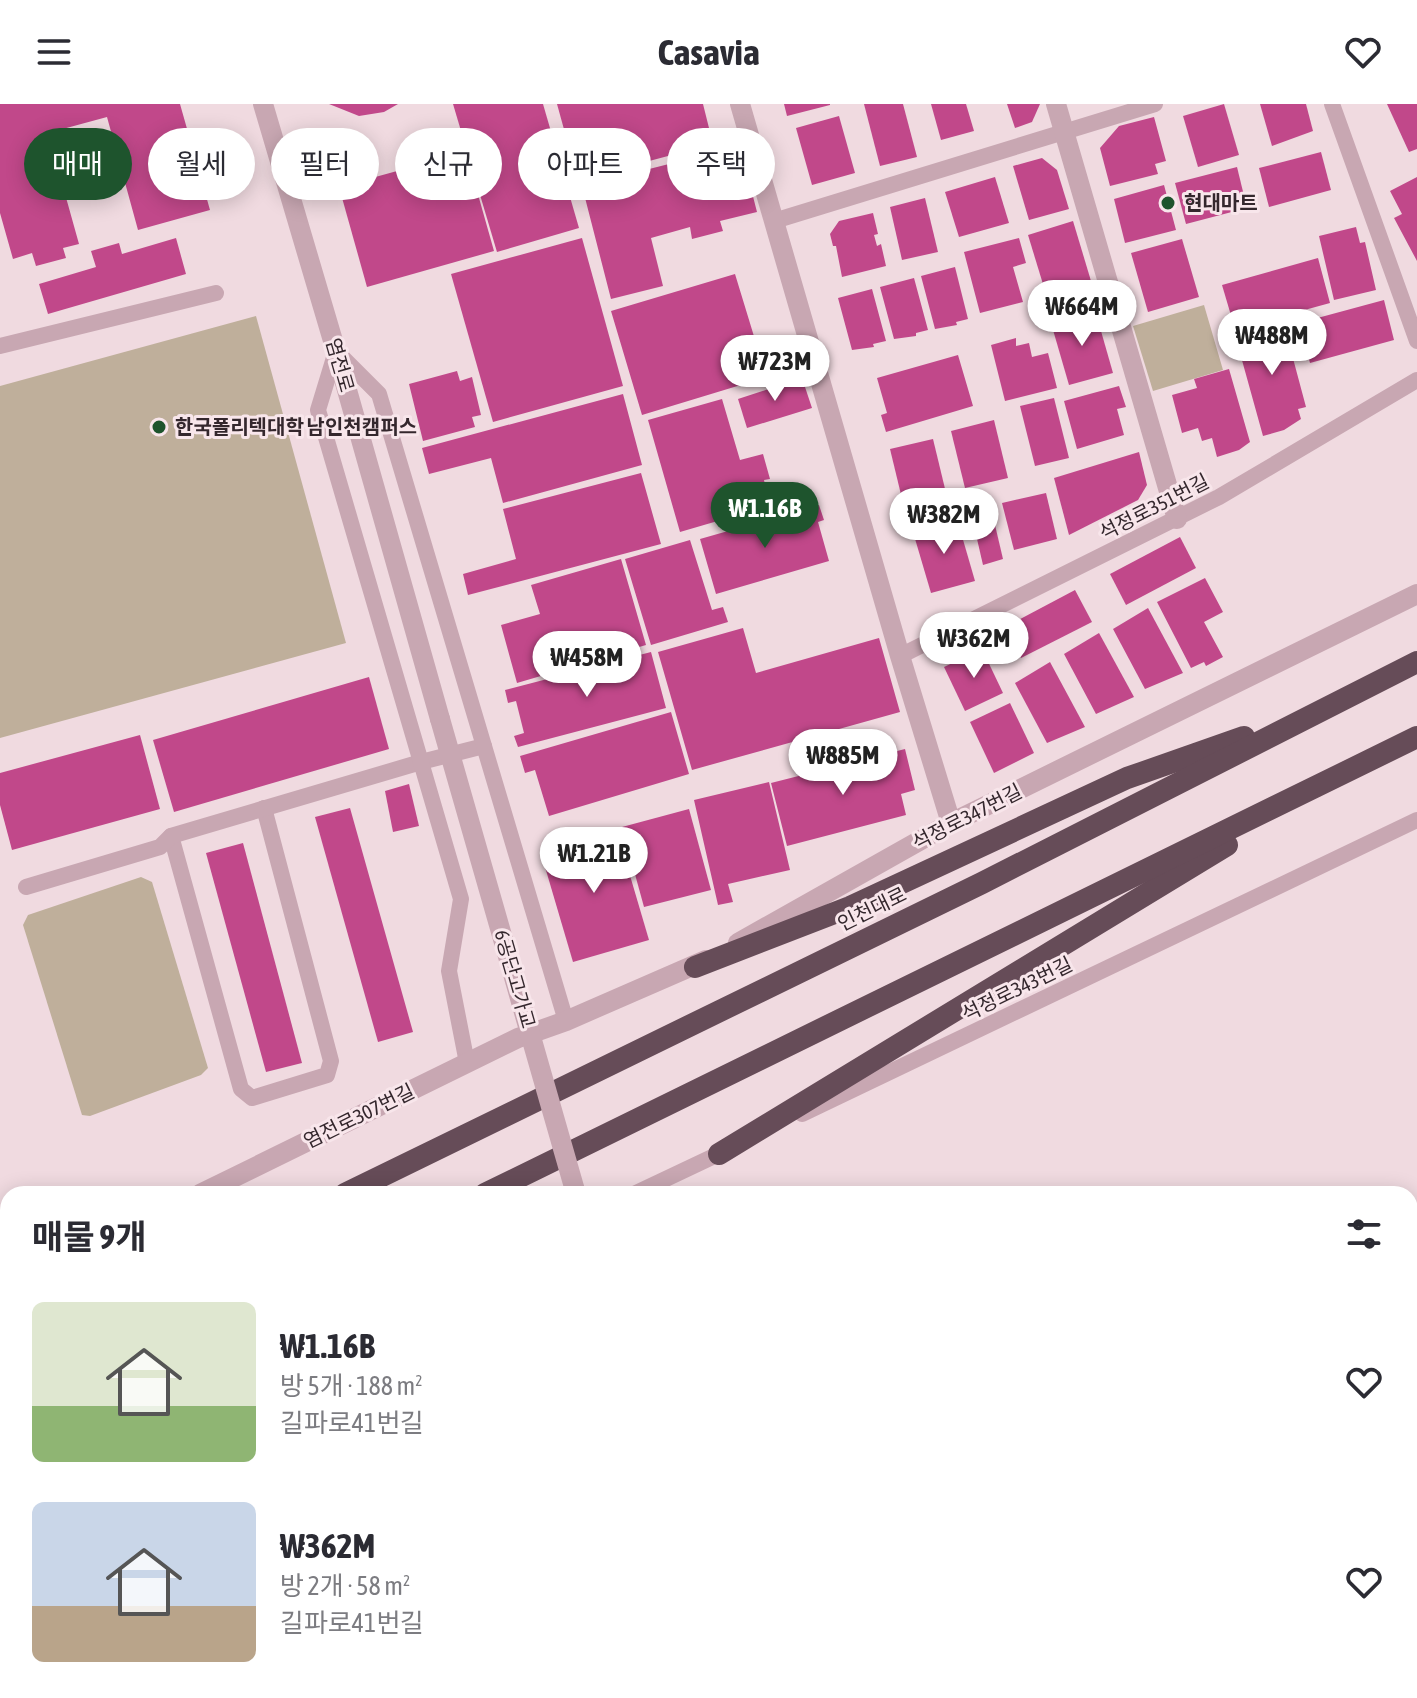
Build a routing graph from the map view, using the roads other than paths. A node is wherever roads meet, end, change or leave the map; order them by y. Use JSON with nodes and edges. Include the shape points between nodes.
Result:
{"nodes":[{"id":1,"x":263,"y":104,"type":"edge"},
{"id":2,"x":740,"y":104,"type":"edge"},
{"id":3,"x":1056,"y":104,"type":"edge"},
{"id":4,"x":1155,"y":104,"type":"edge"},
{"id":5,"x":1332,"y":104,"type":"edge"},
{"id":6,"x":1064,"y":132,"type":"junction"},
{"id":7,"x":774,"y":221,"type":"junction"},
{"id":8,"x":216,"y":293,"type":"dead end"},
{"id":9,"x":1417,"y":341,"type":"edge"},
{"id":10,"x":0,"y":346,"type":"edge"},
{"id":11,"x":336,"y":351,"type":"junction"},
{"id":12,"x":1417,"y":380,"type":"edge"},
{"id":13,"x":1177,"y":519,"type":"junction"},
{"id":14,"x":1417,"y":594,"type":"edge"},
{"id":15,"x":900,"y":656,"type":"junction"},
{"id":16,"x":1417,"y":662,"type":"edge"},
{"id":17,"x":1325,"y":709,"type":"junction"},
{"id":18,"x":440,"y":719,"type":"joint"},
{"id":19,"x":1417,"y":737,"type":"edge"},
{"id":20,"x":484,"y":746,"type":"junction"},
{"id":21,"x":421,"y":762,"type":"junction"},
{"id":22,"x":1347,"y":772,"type":"junction"},
{"id":23,"x":264,"y":808,"type":"junction"},
{"id":24,"x":1417,"y":820,"type":"edge"},
{"id":25,"x":951,"y":823,"type":"junction"},
{"id":26,"x":171,"y":836,"type":"junction"},
{"id":27,"x":26,"y":887,"type":"dead end"},
{"id":28,"x":695,"y":967,"type":"junction"},
{"id":29,"x":566,"y":1021,"type":"junction"},
{"id":30,"x":518,"y":1038,"type":"joint"},
{"id":31,"x":467,"y":1063,"type":"junction"},
{"id":32,"x":719,"y":1154,"type":"junction"},
{"id":33,"x":216,"y":1186,"type":"edge"},
{"id":34,"x":361,"y":1186,"type":"edge"},
{"id":35,"x":501,"y":1186,"type":"edge"},
{"id":36,"x":574,"y":1186,"type":"edge"},
{"id":37,"x":651,"y":1186,"type":"edge"}],
"edges":[{"from":1,"to":11,"type":"street","name":"염전로"},
{"from":2,"to":7,"type":"street"},
{"from":3,"to":6,"type":"street"},
{"from":4,"to":6,"type":"lane"},
{"from":5,"to":9,"type":"lane"},
{"from":6,"to":7,"type":"lane"},
{"from":6,"to":13,"type":"street"},
{"from":7,"to":15,"type":"street"},
{"from":8,"to":10,"type":"lane"},
{"from":11,"to":18,"type":"street","name":"염전로"},
{"from":11,"to":20,"type":"lane","via":[[379,394]]},
{"from":11,"to":21,"type":"lane","via":[[318,410]]},
{"from":12,"to":13,"type":"lane","name":"석정로351번길"},
{"from":13,"to":15,"type":"lane","name":"석정로351번길"},
{"from":14,"to":25,"type":"street","name":"석정로347번길"},
{"from":15,"to":25,"type":"street"},
{"from":16,"to":17,"type":"highway","name":"인천대로"},
{"from":17,"to":28,"type":"highway","via":[[1127,778],[850,907]]},
{"from":17,"to":34,"type":"highway","name":"인천대로"},
{"from":18,"to":36,"type":"street","name":"6공단고가교","bridge":true},
{"from":19,"to":22,"type":"highway"},
{"from":20,"to":21,"type":"lane"},
{"from":20,"to":29,"type":"lane"},
{"from":21,"to":23,"type":"lane"},
{"from":21,"to":31,"type":"lane","via":[[461,899],[449,971]]},
{"from":22,"to":32,"type":"highway"},
{"from":22,"to":35,"type":"highway"},
{"from":23,"to":26,"type":"lane"},
{"from":23,"to":26,"type":"lane","via":[[331,1061],[327,1075],[252,1098],[241,1089]]},
{"from":24,"to":32,"type":"lane","name":"석정로343번길"},
{"from":25,"to":28,"type":"street","name":"석정로347번길"},
{"from":26,"to":27,"type":"lane","via":[[160,847]]},
{"from":28,"to":29,"type":"street","name":"석정로347번길"},
{"from":29,"to":30,"type":"street","name":"석정로347번길"},
{"from":30,"to":31,"type":"street","name":"염전로307번길"},
{"from":31,"to":33,"type":"street","name":"염전로307번길"},
{"from":32,"to":37,"type":"lane","name":"석정로343번길"}]}
